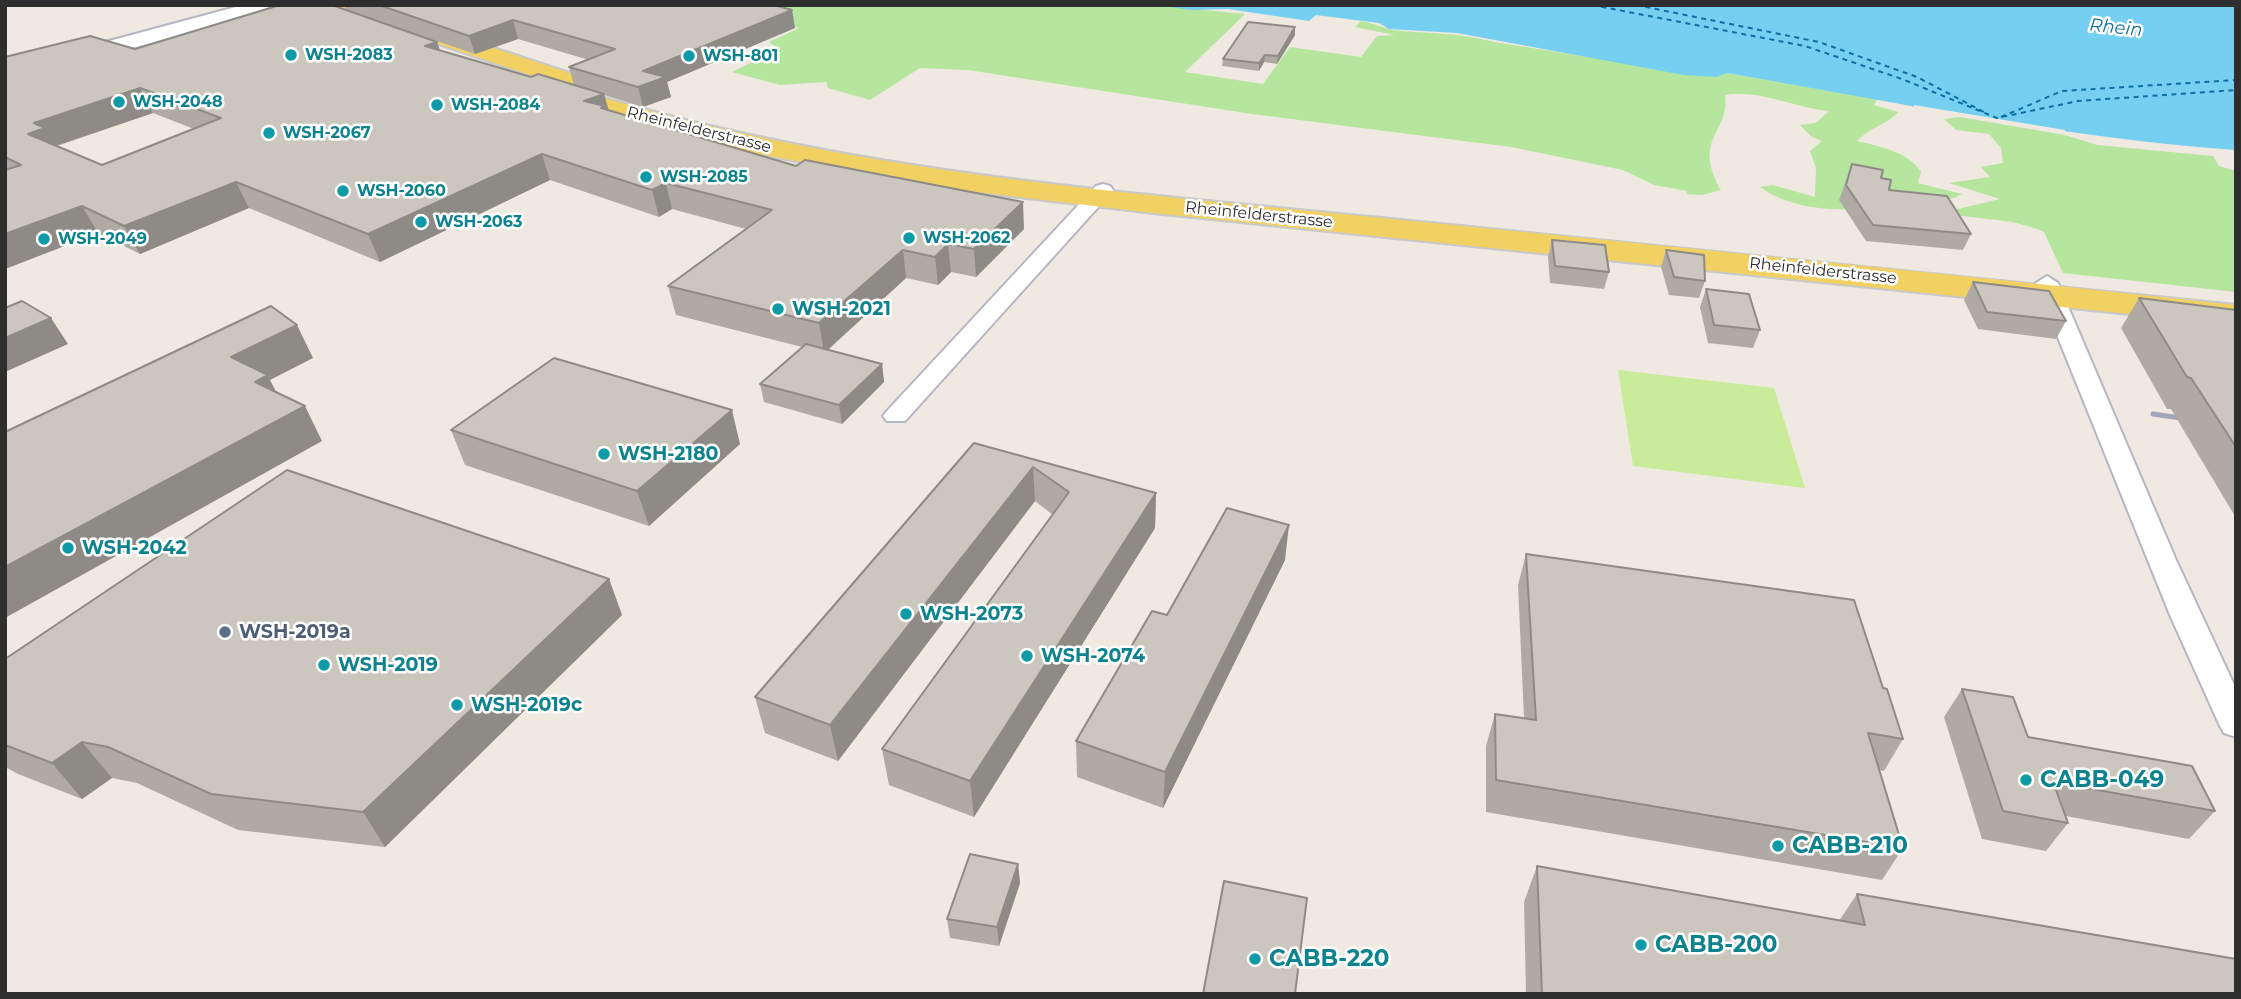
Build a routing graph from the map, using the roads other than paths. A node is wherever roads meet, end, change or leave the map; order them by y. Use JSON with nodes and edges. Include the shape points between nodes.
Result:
{"nodes":[{"id":1,"x":247,"y":5,"type":"edge"},
{"id":2,"x":268,"y":5,"type":"edge"},
{"id":3,"x":333,"y":9,"type":"edge"},
{"id":4,"x":5,"y":68,"type":"edge"},
{"id":5,"x":5,"y":75,"type":"edge"},
{"id":6,"x":1100,"y":195,"type":"junction"},
{"id":7,"x":2050,"y":288,"type":"junction"},
{"id":8,"x":2236,"y":303,"type":"edge"},
{"id":9,"x":2236,"y":315,"type":"edge"},
{"id":10,"x":896,"y":416,"type":"dead end"},
{"id":11,"x":2236,"y":724,"type":"edge"}],
"edges":[{"from":1,"to":4,"type":"street"},
{"from":2,"to":5,"type":"street"},
{"from":3,"to":6,"type":"main road","name":"Rheinfelderstrasse","via":[[577,97],[740,141],[942,180]]},
{"from":6,"to":7,"type":"main road","name":"Rheinfelderstrasse"},
{"from":6,"to":10,"type":"street"},
{"from":7,"to":8,"type":"main road","name":"Rheinfelderstrasse"},
{"from":7,"to":9,"type":"main road","name":"Rheinfelderstrasse"},
{"from":7,"to":11,"type":"street","via":[[2198,650]]}]}
